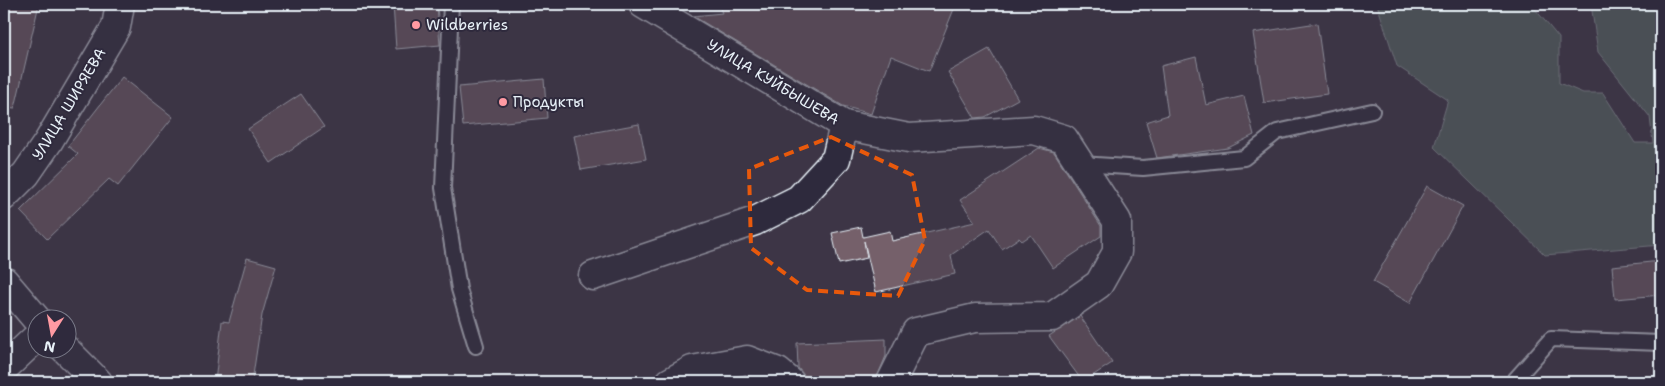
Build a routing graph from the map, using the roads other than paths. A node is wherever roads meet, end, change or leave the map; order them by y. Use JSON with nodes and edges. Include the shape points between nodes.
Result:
{"nodes":[{"id":1,"x":120,"y":4,"type":"edge"},
{"id":2,"x":451,"y":4,"type":"edge"},
{"id":3,"x":644,"y":4,"type":"edge"},
{"id":4,"x":1372,"y":111,"type":"dead end"},
{"id":5,"x":844,"y":125,"type":"junction"},
{"id":6,"x":1080,"y":164,"type":"junction"},
{"id":7,"x":4,"y":196,"type":"edge"},
{"id":8,"x":593,"y":276,"type":"dead end"},
{"id":9,"x":4,"y":281,"type":"edge"},
{"id":10,"x":28,"y":309,"type":"edge"},
{"id":11,"x":1661,"y":343,"type":"edge"},
{"id":12,"x":28,"y":345,"type":"edge"},
{"id":13,"x":476,"y":346,"type":"dead end"},
{"id":14,"x":74,"y":358,"type":"edge"},
{"id":15,"x":4,"y":368,"type":"edge"},
{"id":16,"x":98,"y":382,"type":"edge"},
{"id":17,"x":670,"y":382,"type":"edge"},
{"id":18,"x":790,"y":382,"type":"edge"},
{"id":19,"x":891,"y":382,"type":"edge"},
{"id":20,"x":1514,"y":382,"type":"edge"}],
"edges":[{"from":1,"to":7,"type":"street","name":"УЛИЦА ШИРЯЕВА","via":[[116,27],[48,142],[26,174]]},
{"from":2,"to":13,"type":"lane","via":[[443,188],[459,289]]},
{"from":3,"to":5,"type":"street","name":"УЛИЦА КУЙБЫШЕВА"},
{"from":4,"to":6,"type":"lane","via":[[1277,132],[1244,158],[1143,168]]},
{"from":5,"to":6,"type":"street","name":"УЛИЦА КУЙБЫШЕВА","via":[[910,138],[1034,130],[1064,139]]},
{"from":5,"to":8,"type":"street","via":[[836,159],[799,199],[755,222]]},
{"from":6,"to":19,"type":"street","name":"УЛИЦА КУЙБЫШЕВА","via":[[1116,221],[1117,252],[1099,284],[1052,317],[975,318],[916,332]]},
{"from":9,"to":10,"type":"street"},
{"from":11,"to":20,"type":"lane","via":[[1551,339]]},
{"from":12,"to":15,"type":"street"},
{"from":14,"to":16,"type":"street"},
{"from":17,"to":18,"type":"street","via":[[692,370],[747,360],[778,372]]}]}
